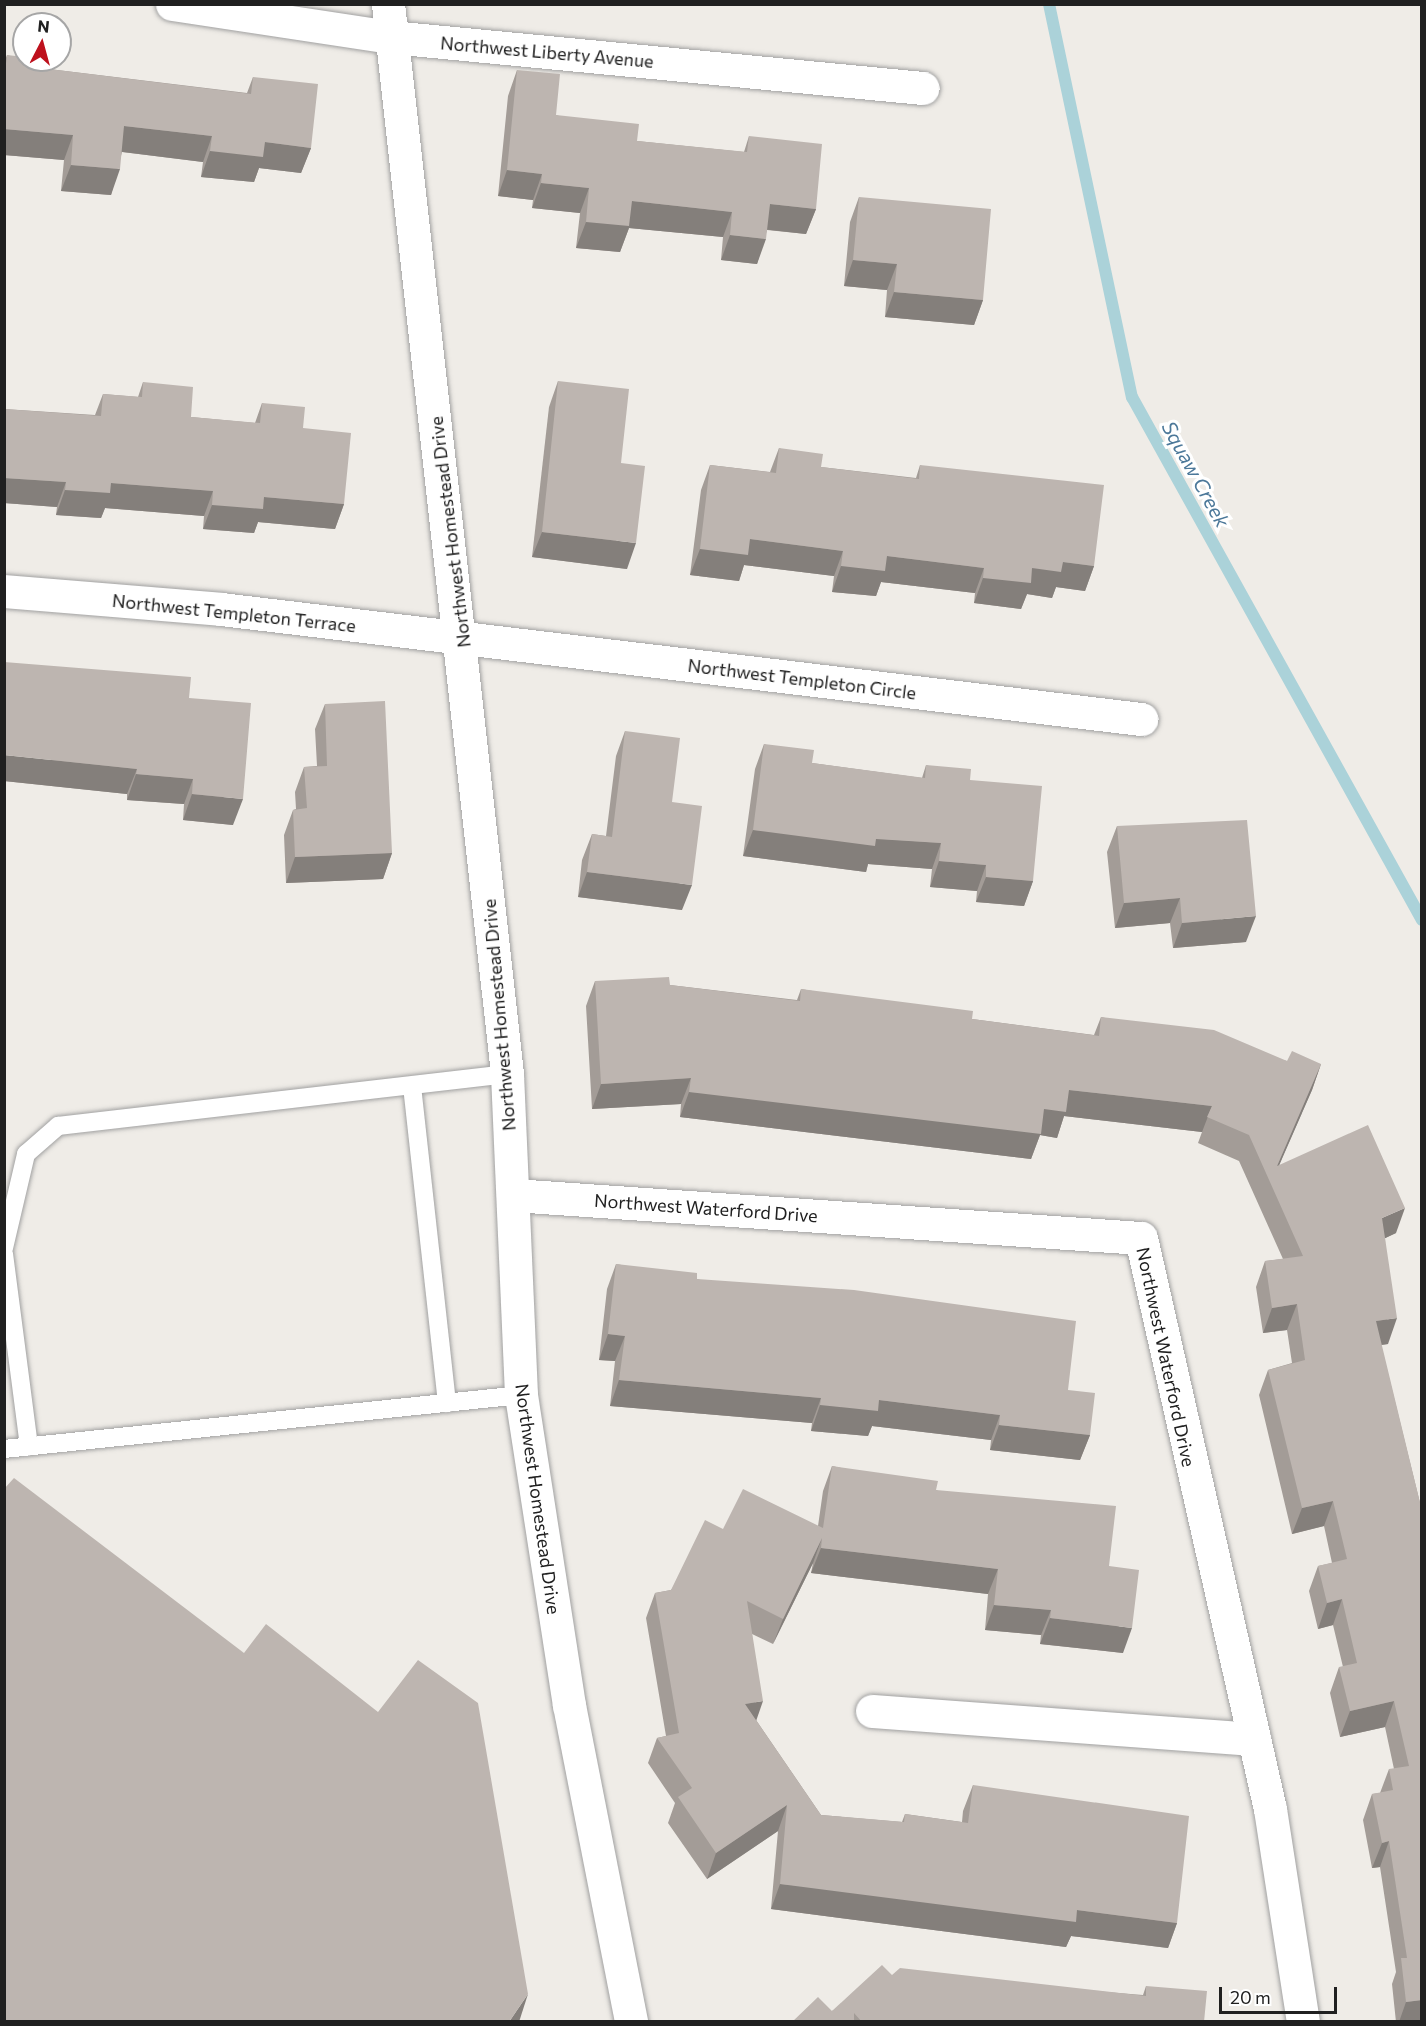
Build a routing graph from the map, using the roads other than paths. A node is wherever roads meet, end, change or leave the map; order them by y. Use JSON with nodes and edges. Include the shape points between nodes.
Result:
{"nodes":[{"id":1,"x":172,"y":4,"type":"edge"},
{"id":2,"x":388,"y":4,"type":"edge"},
{"id":3,"x":391,"y":38,"type":"junction"},
{"id":4,"x":923,"y":88,"type":"dead end"},
{"id":5,"x":4,"y":591,"type":"edge"},
{"id":6,"x":462,"y":639,"type":"junction"},
{"id":7,"x":1141,"y":718,"type":"dead end"},
{"id":8,"x":507,"y":1074,"type":"junction"},
{"id":9,"x":412,"y":1086,"type":"junction"},
{"id":10,"x":513,"y":1195,"type":"junction"},
{"id":11,"x":4,"y":1248,"type":"edge"},
{"id":12,"x":4,"y":1254,"type":"edge"},
{"id":13,"x":521,"y":1395,"type":"junction"},
{"id":14,"x":447,"y":1403,"type":"junction"},
{"id":15,"x":29,"y":1446,"type":"junction"},
{"id":16,"x":4,"y":1449,"type":"edge"},
{"id":17,"x":872,"y":1711,"type":"dead end"},
{"id":18,"x":1254,"y":1740,"type":"junction"},
{"id":19,"x":631,"y":2022,"type":"edge"},
{"id":20,"x":1303,"y":2022,"type":"edge"}],
"edges":[{"from":1,"to":3,"type":"street","name":"Northwest Liberty Avenue"},
{"from":2,"to":3,"type":"street","name":"Northwest Homestead Drive"},
{"from":3,"to":4,"type":"street","name":"Northwest Liberty Avenue"},
{"from":3,"to":6,"type":"street","name":"Northwest Homestead Drive"},
{"from":5,"to":6,"type":"street","name":"Northwest Templeton Terrace","via":[[220,609]]},
{"from":6,"to":7,"type":"street","name":"Northwest Templeton Circle"},
{"from":6,"to":8,"type":"street","name":"Northwest Homestead Drive"},
{"from":8,"to":9,"type":"lane"},
{"from":8,"to":10,"type":"street","name":"Northwest Homestead Drive"},
{"from":9,"to":11,"type":"lane","via":[[58,1126],[26,1154]]},
{"from":9,"to":14,"type":"lane"},
{"from":10,"to":13,"type":"street","name":"Northwest Homestead Drive"},
{"from":10,"to":18,"type":"street","name":"Northwest Waterford Drive","via":[[1141,1238]]},
{"from":12,"to":15,"type":"lane"},
{"from":13,"to":14,"type":"lane"},
{"from":13,"to":19,"type":"street","name":"Northwest Homestead Drive","via":[[569,1705]]},
{"from":14,"to":15,"type":"lane"},
{"from":15,"to":16,"type":"lane"},
{"from":17,"to":18,"type":"street"},
{"from":18,"to":20,"type":"street","name":"Northwest Waterford Drive"}]}
